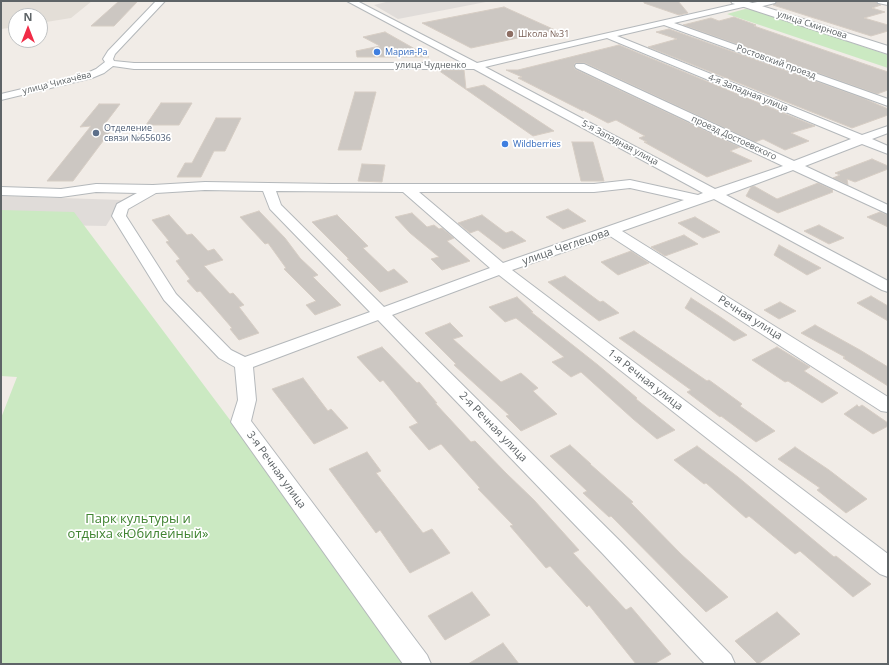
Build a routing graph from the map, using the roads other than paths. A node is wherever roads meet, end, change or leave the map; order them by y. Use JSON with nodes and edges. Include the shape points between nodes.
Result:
{"nodes":[{"id":1,"x":161,"y":1,"type":"edge"},
{"id":2,"x":351,"y":1,"type":"edge"},
{"id":3,"x":772,"y":1,"type":"edge"},
{"id":4,"x":881,"y":1,"type":"edge"},
{"id":5,"x":888,"y":3,"type":"edge"},
{"id":6,"x":744,"y":4,"type":"edge"},
{"id":7,"x":664,"y":22,"type":"junction"},
{"id":8,"x":607,"y":35,"type":"junction"},
{"id":9,"x":888,"y":50,"type":"edge"},
{"id":10,"x":111,"y":63,"type":"junction"},
{"id":11,"x":476,"y":66,"type":"junction"},
{"id":12,"x":580,"y":66,"type":"dead end"},
{"id":13,"x":1,"y":96,"type":"edge"},
{"id":14,"x":888,"y":103,"type":"edge"},
{"id":15,"x":888,"y":129,"type":"edge"},
{"id":16,"x":861,"y":139,"type":"junction"},
{"id":17,"x":888,"y":150,"type":"edge"},
{"id":18,"x":794,"y":166,"type":"junction"},
{"id":19,"x":268,"y":187,"type":"junction"},
{"id":20,"x":406,"y":188,"type":"junction"},
{"id":21,"x":153,"y":189,"type":"junction"},
{"id":22,"x":1,"y":192,"type":"edge"},
{"id":23,"x":714,"y":193,"type":"junction"},
{"id":24,"x":700,"y":200,"type":"junction"},
{"id":25,"x":888,"y":210,"type":"edge"},
{"id":26,"x":612,"y":231,"type":"junction"},
{"id":27,"x":501,"y":269,"type":"junction"},
{"id":28,"x":888,"y":287,"type":"edge"},
{"id":29,"x":382,"y":314,"type":"junction"},
{"id":30,"x":244,"y":364,"type":"junction"},
{"id":31,"x":888,"y":406,"type":"edge"},
{"id":32,"x":888,"y":567,"type":"edge"},
{"id":33,"x":418,"y":664,"type":"edge"},
{"id":34,"x":722,"y":664,"type":"edge"}],
"edges":[{"from":1,"to":10,"type":"street","via":[[111,53],[108,59]]},
{"from":2,"to":11,"type":"street","name":"5-я Западная улица"},
{"from":3,"to":6,"type":"street","name":"улица Чудненко"},
{"from":4,"to":5,"type":"street"},
{"from":6,"to":7,"type":"street","name":"улица Чудненко"},
{"from":6,"to":9,"type":"street","name":"улица Смирнова"},
{"from":7,"to":8,"type":"street","name":"улица Чудненко"},
{"from":7,"to":14,"type":"street","name":"Ростовский проезд"},
{"from":8,"to":11,"type":"street","name":"улица Чудненко"},
{"from":8,"to":16,"type":"street","name":"4-я Западная улица"},
{"from":10,"to":11,"type":"street","name":"улица Чудненко","via":[[134,66]]},
{"from":10,"to":13,"type":"street","name":"улица Чихачёва","via":[[88,76]]},
{"from":11,"to":23,"type":"street","name":"5-я Западная улица"},
{"from":12,"to":18,"type":"street","name":"проезд Достоевского"},
{"from":15,"to":16,"type":"street","name":"улица Чеглецова"},
{"from":16,"to":17,"type":"street","name":"4-я Западная улица"},
{"from":16,"to":18,"type":"street","name":"улица Чеглецова"},
{"from":18,"to":23,"type":"street","name":"улица Чеглецова"},
{"from":18,"to":25,"type":"street","name":"проезд Достоевского"},
{"from":19,"to":20,"type":"street"},
{"from":19,"to":21,"type":"street","via":[[205,186]]},
{"from":19,"to":29,"type":"street","name":"2-я Речная улица","via":[[275,206]]},
{"from":20,"to":24,"type":"street","via":[[594,188],[630,184]]},
{"from":20,"to":27,"type":"street","name":"1-я Речная улица"},
{"from":21,"to":22,"type":"street","via":[[96,188],[61,194]]},
{"from":21,"to":30,"type":"street","via":[[122,207],[119,216],[170,297],[225,354]]},
{"from":23,"to":24,"type":"street","name":"улица Чеглецова"},
{"from":23,"to":28,"type":"street","name":"5-я Западная улица"},
{"from":24,"to":26,"type":"street","name":"улица Чеглецова"},
{"from":26,"to":27,"type":"street","name":"улица Чеглецова"},
{"from":26,"to":31,"type":"street","name":"Речная улица"},
{"from":27,"to":29,"type":"street","name":"улица Чеглецова"},
{"from":27,"to":32,"type":"street","name":"1-я Речная улица"},
{"from":29,"to":30,"type":"street","name":"улица Чеглецова"},
{"from":29,"to":34,"type":"street","name":"2-я Речная улица"},
{"from":30,"to":33,"type":"street","name":"3-я Речная улица","via":[[247,400],[241,422]]}]}
